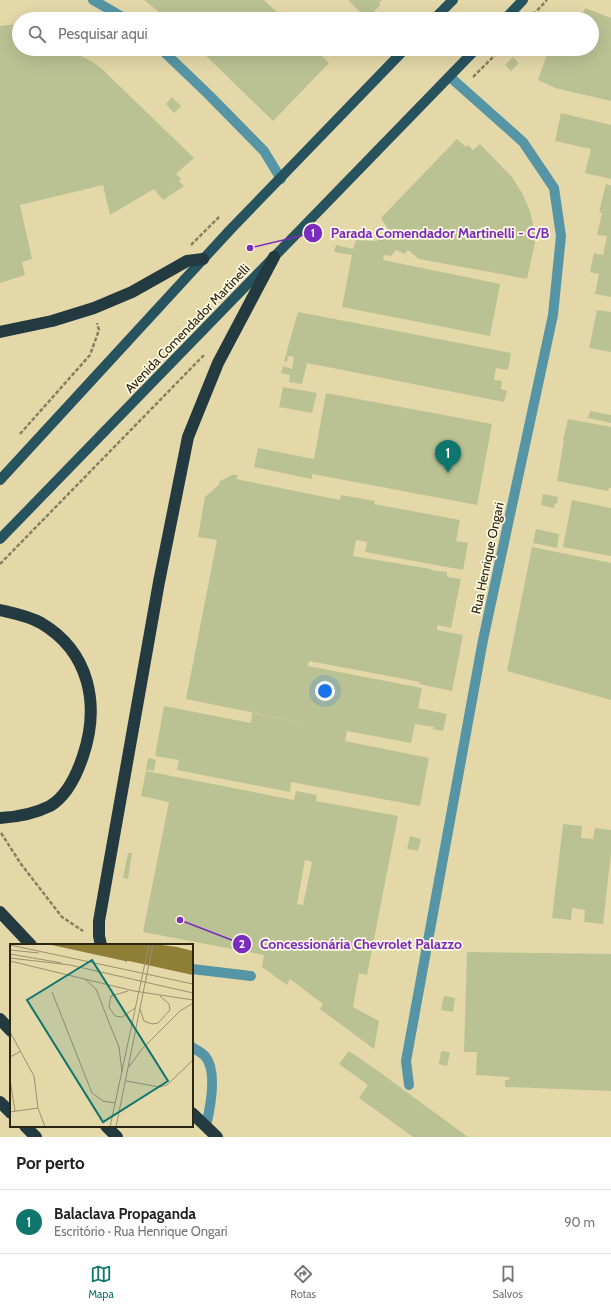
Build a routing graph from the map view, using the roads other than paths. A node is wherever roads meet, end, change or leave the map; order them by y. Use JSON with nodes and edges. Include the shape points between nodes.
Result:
{"nodes":[{"id":1,"x":94,"y":0,"type":"edge"},
{"id":2,"x":453,"y":0,"type":"edge"},
{"id":3,"x":523,"y":0,"type":"edge"},
{"id":4,"x":114,"y":12,"type":"edge"},
{"id":5,"x":441,"y":12,"type":"edge"},
{"id":6,"x":512,"y":12,"type":"edge"},
{"id":7,"x":168,"y":56,"type":"edge"},
{"id":8,"x":398,"y":56,"type":"edge"},
{"id":9,"x":470,"y":56,"type":"edge"},
{"id":10,"x":450,"y":77,"type":"junction"},
{"id":11,"x":281,"y":179,"type":"junction"},
{"id":12,"x":274,"y":257,"type":"junction"},
{"id":13,"x":202,"y":259,"type":"junction"},
{"id":14,"x":0,"y":332,"type":"edge"},
{"id":15,"x":0,"y":480,"type":"edge"},
{"id":16,"x":0,"y":539,"type":"edge"},
{"id":17,"x":0,"y":610,"type":"edge"},
{"id":18,"x":0,"y":818,"type":"edge"},
{"id":19,"x":0,"y":912,"type":"edge"},
{"id":20,"x":100,"y":941,"type":"edge"},
{"id":21,"x":30,"y":944,"type":"edge"},
{"id":22,"x":193,"y":969,"type":"edge"},
{"id":23,"x":250,"y":976,"type":"dead end"},
{"id":24,"x":0,"y":1020,"type":"edge"},
{"id":25,"x":10,"y":1030,"type":"edge"},
{"id":26,"x":193,"y":1047,"type":"edge"},
{"id":27,"x":409,"y":1085,"type":"dead end"},
{"id":28,"x":0,"y":1102,"type":"edge"},
{"id":29,"x":10,"y":1112,"type":"edge"},
{"id":30,"x":193,"y":1114,"type":"edge"},
{"id":31,"x":206,"y":1126,"type":"junction"},
{"id":32,"x":26,"y":1127,"type":"edge"},
{"id":33,"x":107,"y":1127,"type":"edge"},
{"id":34,"x":36,"y":1137,"type":"edge"},
{"id":35,"x":117,"y":1137,"type":"edge"},
{"id":36,"x":217,"y":1137,"type":"edge"}],
"edges":[{"from":1,"to":4,"type":"street"},
{"from":2,"to":5,"type":"main road"},
{"from":3,"to":6,"type":"main road"},
{"from":7,"to":11,"type":"street","via":[[264,151]]},
{"from":8,"to":11,"type":"main road"},
{"from":9,"to":10,"type":"main road","name":"Avenida Comendador Martinelli"},
{"from":10,"to":12,"type":"main road","name":"Avenida Comendador Martinelli"},
{"from":10,"to":27,"type":"street","name":"Rua Henrique Ongari","via":[[522,142],[554,188],[561,236],[553,315],[483,640],[406,1061]]},
{"from":11,"to":13,"type":"main road"},
{"from":12,"to":16,"type":"main road","name":"Avenida Comendador Martinelli"},
{"from":12,"to":20,"type":"highway","via":[[218,363],[188,437],[156,598],[100,914]]},
{"from":13,"to":14,"type":"highway","via":[[187,261],[132,292],[94,308],[52,321]]},
{"from":13,"to":15,"type":"main road"},
{"from":17,"to":18,"type":"highway","via":[[40,623],[60,638],[81,664],[90,692],[92,713],[87,745],[80,767],[66,791],[51,805],[24,816]]},
{"from":19,"to":21,"type":"highway"},
{"from":22,"to":23,"type":"street"},
{"from":24,"to":25,"type":"highway"},
{"from":26,"to":31,"type":"street","via":[[206,1057],[211,1072],[213,1091]]},
{"from":28,"to":29,"type":"highway"},
{"from":30,"to":31,"type":"highway"},
{"from":31,"to":36,"type":"highway"},
{"from":32,"to":34,"type":"highway"},
{"from":33,"to":35,"type":"highway"}]}
